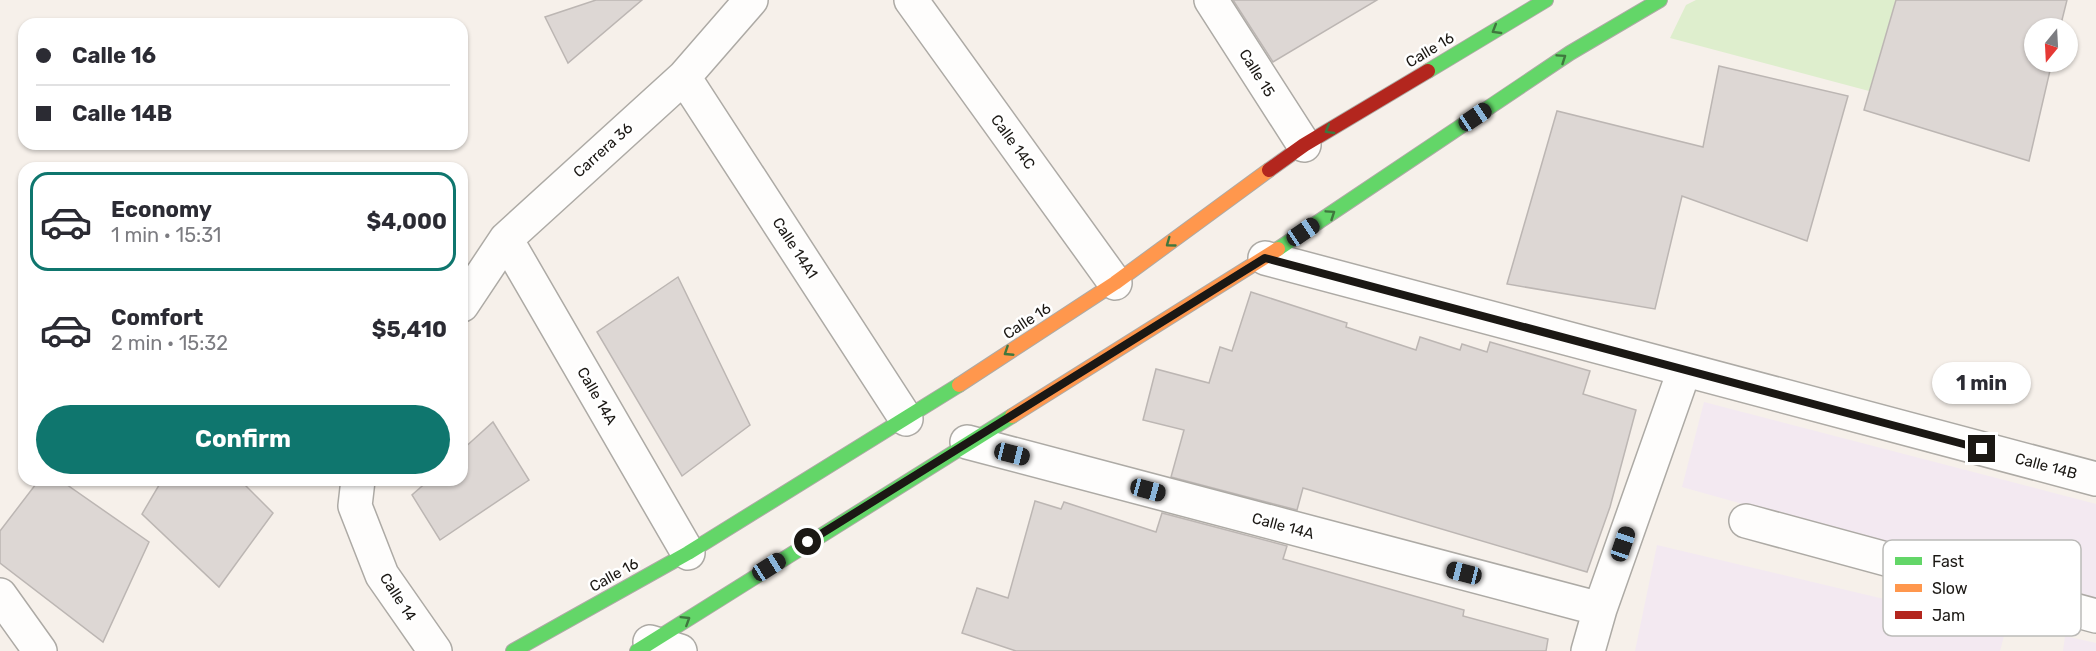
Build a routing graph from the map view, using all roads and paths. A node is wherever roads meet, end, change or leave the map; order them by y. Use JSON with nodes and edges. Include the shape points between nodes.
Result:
{"nodes":[{"id":1,"x":751,"y":0,"type":"edge"},
{"id":2,"x":910,"y":0,"type":"edge"},
{"id":3,"x":1211,"y":0,"type":"edge"},
{"id":4,"x":1660,"y":0,"type":"edge"},
{"id":5,"x":1525,"y":5,"type":"edge"},
{"id":6,"x":684,"y":77,"type":"junction"},
{"id":7,"x":1304,"y":145,"type":"junction"},
{"id":8,"x":506,"y":239,"type":"junction"},
{"id":9,"x":1265,"y":258,"type":"junction"},
{"id":10,"x":1115,"y":283,"type":"junction"},
{"id":11,"x":468,"y":296,"type":"edge"},
{"id":12,"x":1684,"y":371,"type":"junction"},
{"id":13,"x":906,"y":419,"type":"junction"},
{"id":14,"x":967,"y":442,"type":"junction"},
{"id":15,"x":2096,"y":479,"type":"edge"},
{"id":16,"x":356,"y":493,"type":"edge"},
{"id":17,"x":1746,"y":521,"type":"dead end"},
{"id":18,"x":688,"y":553,"type":"junction"},
{"id":19,"x":1883,"y":558,"type":"edge"},
{"id":20,"x":0,"y":595,"type":"edge"},
{"id":21,"x":1600,"y":609,"type":"junction"},
{"id":22,"x":2081,"y":612,"type":"edge"},
{"id":23,"x":2096,"y":616,"type":"edge"},
{"id":24,"x":656,"y":648,"type":"edge"},
{"id":25,"x":40,"y":651,"type":"edge"},
{"id":26,"x":435,"y":651,"type":"edge"},
{"id":27,"x":513,"y":651,"type":"edge"},
{"id":28,"x":1588,"y":651,"type":"edge"}],
"edges":[{"from":1,"to":6,"type":"street","name":"Carrera 36"},
{"from":2,"to":10,"type":"street","name":"Calle 14C"},
{"from":3,"to":7,"type":"street","name":"Calle 15"},
{"from":9,"to":4,"type":"street","one_way":true,"via":[[1570,53]]},
{"from":5,"to":7,"type":"street","name":"Calle 16","one_way":true},
{"from":6,"to":8,"type":"street","name":"Carrera 36"},
{"from":6,"to":13,"type":"street","name":"Calle 14A1"},
{"from":7,"to":10,"type":"street","name":"Calle 16","one_way":true},
{"from":8,"to":11,"type":"street","name":"Carrera 36"},
{"from":8,"to":18,"type":"street","name":"Calle 14A"},
{"from":9,"to":12,"type":"street","name":"Calle 14B"},
{"from":9,"to":14,"type":"street"},
{"from":10,"to":13,"type":"street","name":"Calle 16","one_way":true},
{"from":12,"to":15,"type":"street","name":"Calle 14B"},
{"from":12,"to":21,"type":"street"},
{"from":13,"to":18,"type":"street","name":"Calle 16"},
{"from":14,"to":21,"type":"street","name":"Calle 14A"},
{"from":24,"to":14,"type":"street","one_way":true},
{"from":16,"to":26,"type":"street","name":"Calle 14","via":[[382,575]]},
{"from":17,"to":19,"type":"street"},
{"from":18,"to":27,"type":"street","name":"Calle 16"},
{"from":20,"to":25,"type":"street"},
{"from":21,"to":28,"type":"street"},
{"from":22,"to":23,"type":"street"}]}
